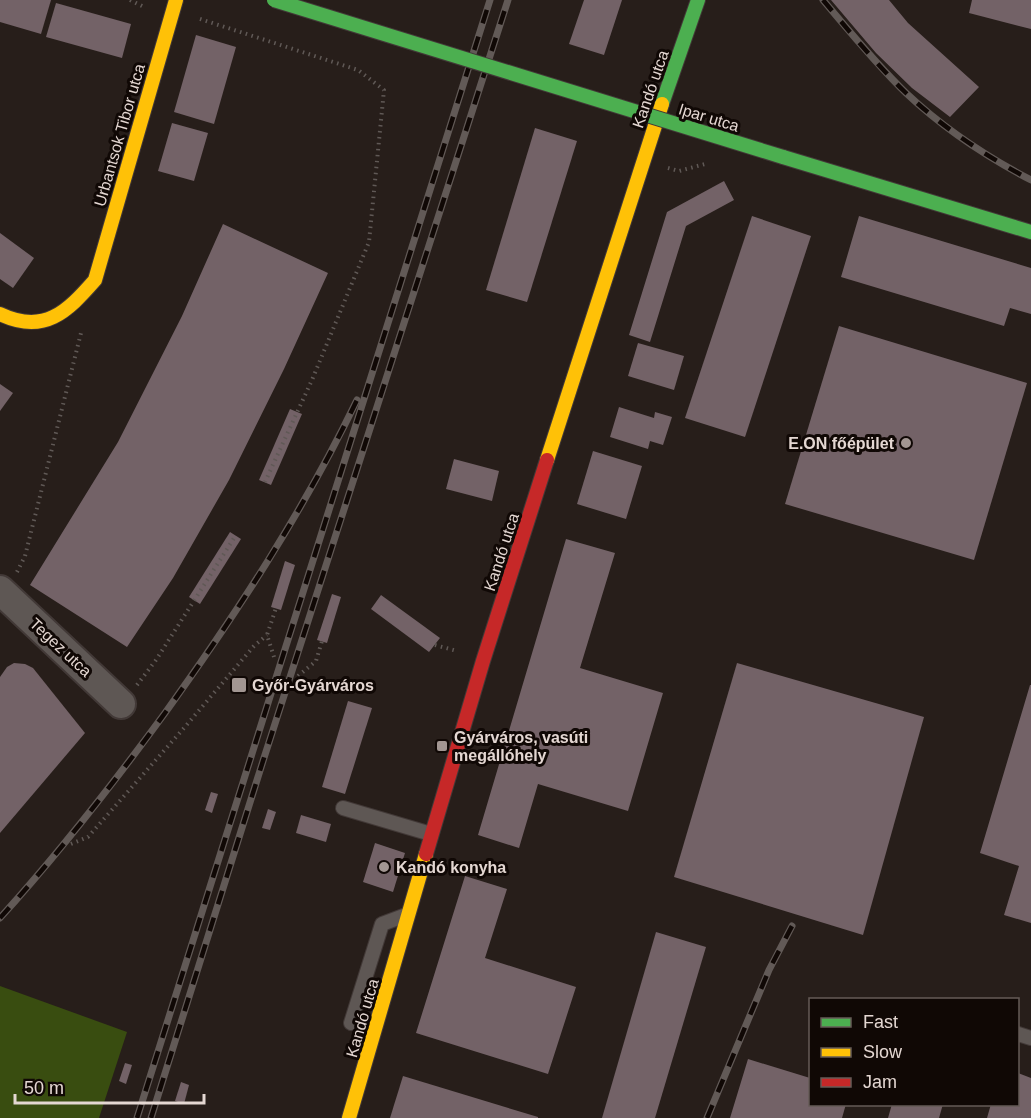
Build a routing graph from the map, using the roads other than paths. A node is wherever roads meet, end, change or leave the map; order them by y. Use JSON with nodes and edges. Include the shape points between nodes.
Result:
{"nodes":[{"id":1,"x":274,"y":0,"type":"edge"},
{"id":2,"x":698,"y":0,"type":"edge"},
{"id":3,"x":174,"y":5,"type":"edge"},
{"id":4,"x":1031,"y":232,"type":"edge"},
{"id":5,"x":0,"y":314,"type":"edge"},
{"id":6,"x":2,"y":597,"type":"edge"},
{"id":7,"x":122,"y":704,"type":"road end"},
{"id":8,"x":343,"y":808,"type":"dead end"},
{"id":9,"x":431,"y":834,"type":"junction"},
{"id":10,"x":408,"y":914,"type":"junction"},
{"id":11,"x":351,"y":1023,"type":"dead end"},
{"id":12,"x":349,"y":1118,"type":"edge"}],
"edges":[{"from":1,"to":4,"type":"street","name":"Ipar utca","bridge":true},
{"from":2,"to":9,"type":"street","name":"Kandó utca","via":[[643,160]]},
{"from":3,"to":5,"type":"street","name":"Urbantsok Tibor utca","via":[[95,280],[72,305],[47,320],[29,324]]},
{"from":6,"to":7,"type":"street","name":"Tegez utca"},
{"from":8,"to":9,"type":"lane"},
{"from":9,"to":10,"type":"street","name":"Kandó utca"},
{"from":10,"to":11,"type":"lane","via":[[382,924]]},
{"from":10,"to":12,"type":"street","name":"Kandó utca"}]}
